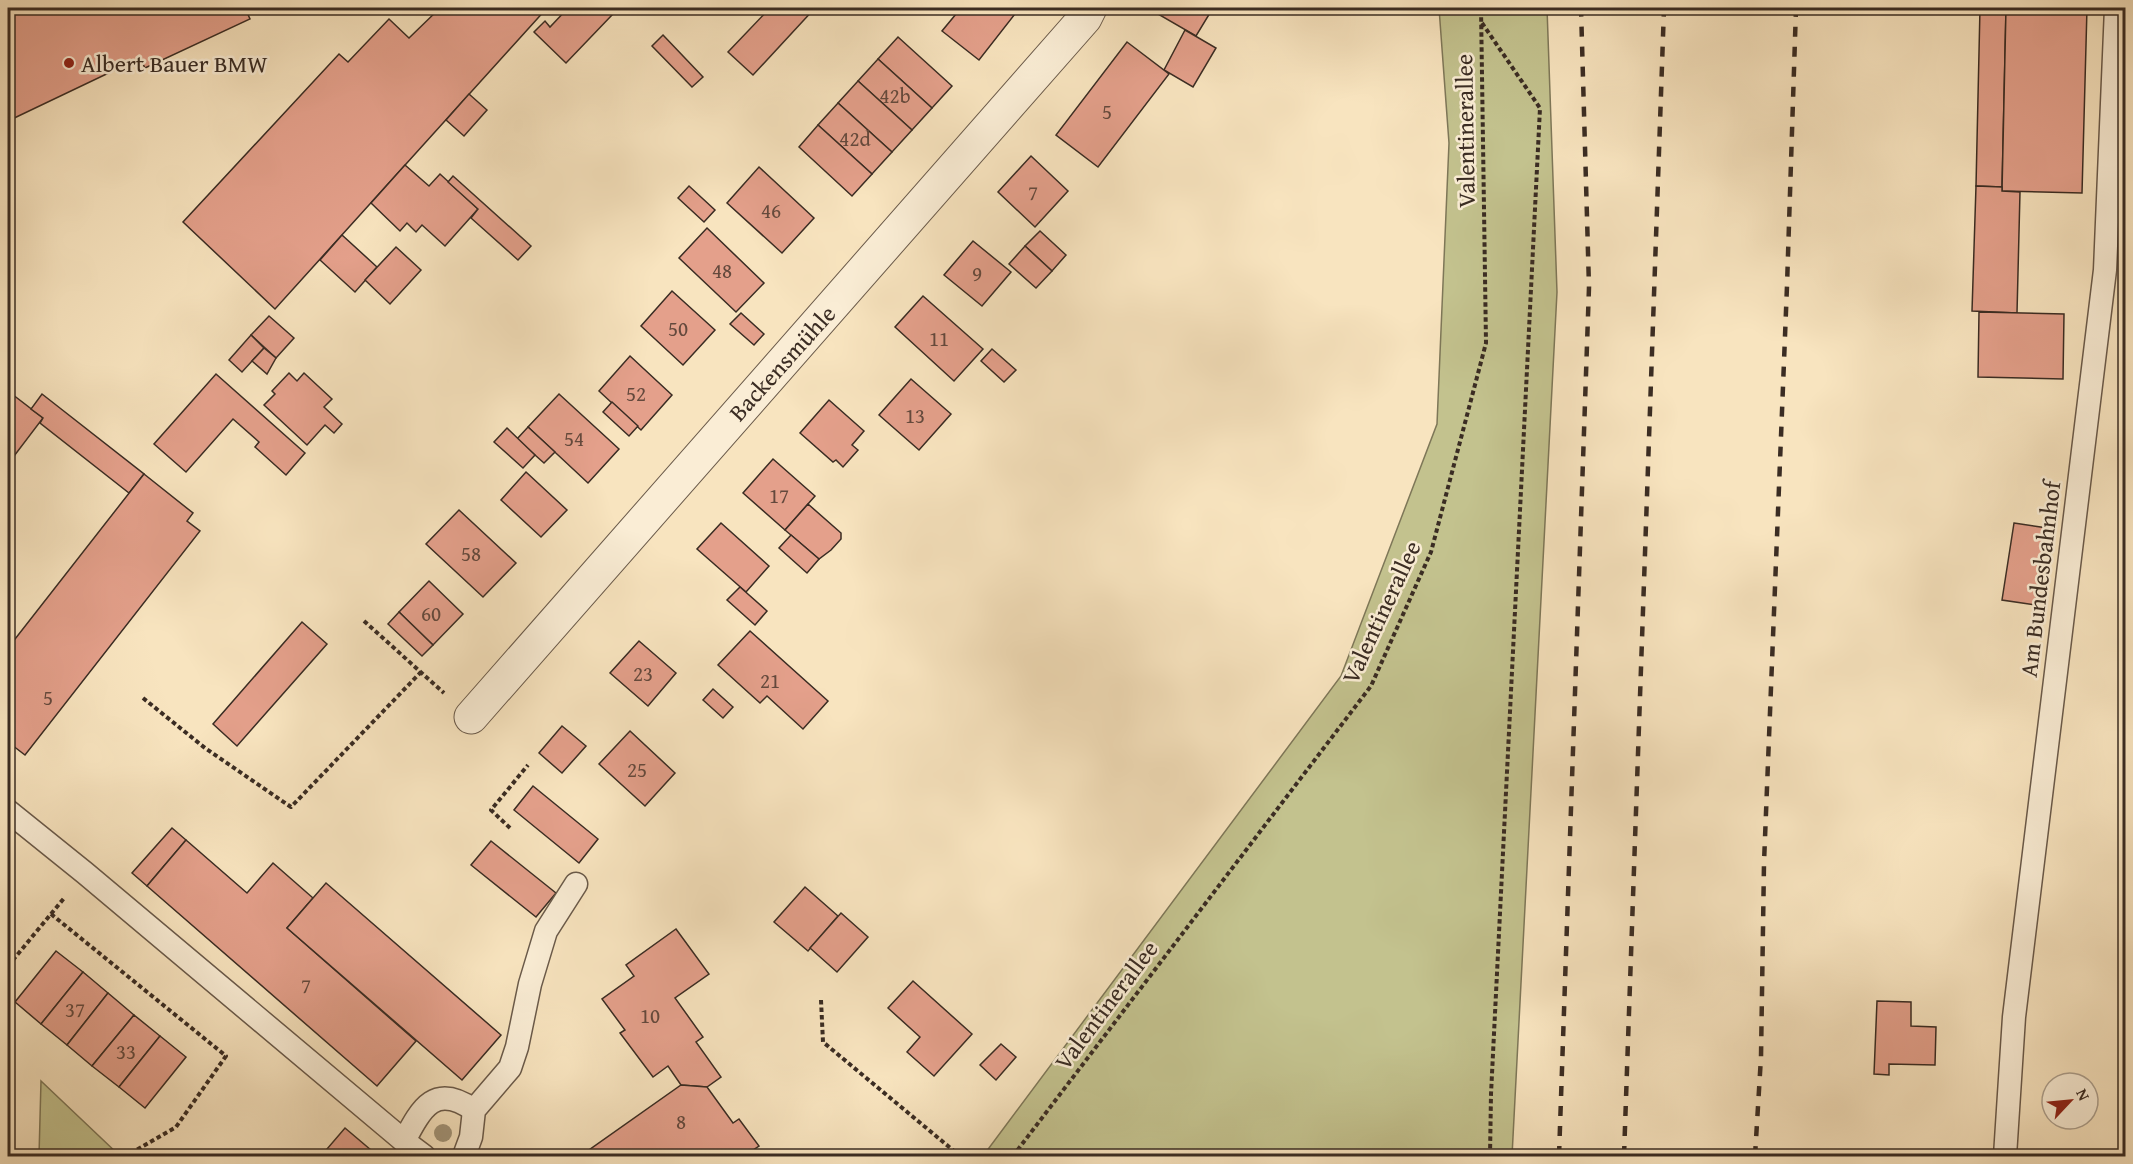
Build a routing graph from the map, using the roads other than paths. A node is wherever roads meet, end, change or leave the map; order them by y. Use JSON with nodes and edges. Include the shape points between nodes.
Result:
{"nodes":[{"id":1,"x":1090,"y":8,"type":"edge"},
{"id":2,"x":2116,"y":8,"type":"edge"},
{"id":3,"x":471,"y":717,"type":"road end"},
{"id":4,"x":8,"y":811,"type":"edge"},
{"id":5,"x":576,"y":884,"type":"dead end"},
{"id":6,"x":474,"y":1110,"type":"junction"},
{"id":7,"x":404,"y":1140,"type":"junction"},
{"id":8,"x":423,"y":1156,"type":"edge"},
{"id":9,"x":464,"y":1156,"type":"edge"},
{"id":10,"x":2005,"y":1156,"type":"edge"}],
"edges":[{"from":1,"to":3,"type":"street","name":"Backensmühle","via":[[915,214]]},
{"from":2,"to":10,"type":"lane","name":"Am Bundesbahnhof","via":[[2105,270],[2014,1017]]},
{"from":4,"to":7,"type":"lane"},
{"from":5,"to":6,"type":"lane","via":[[546,931],[510,1068]]},
{"from":6,"to":7,"type":"lane","via":[[459,1100],[436,1099],[419,1113]]},
{"from":6,"to":9,"type":"lane"},
{"from":7,"to":8,"type":"lane"}]}
